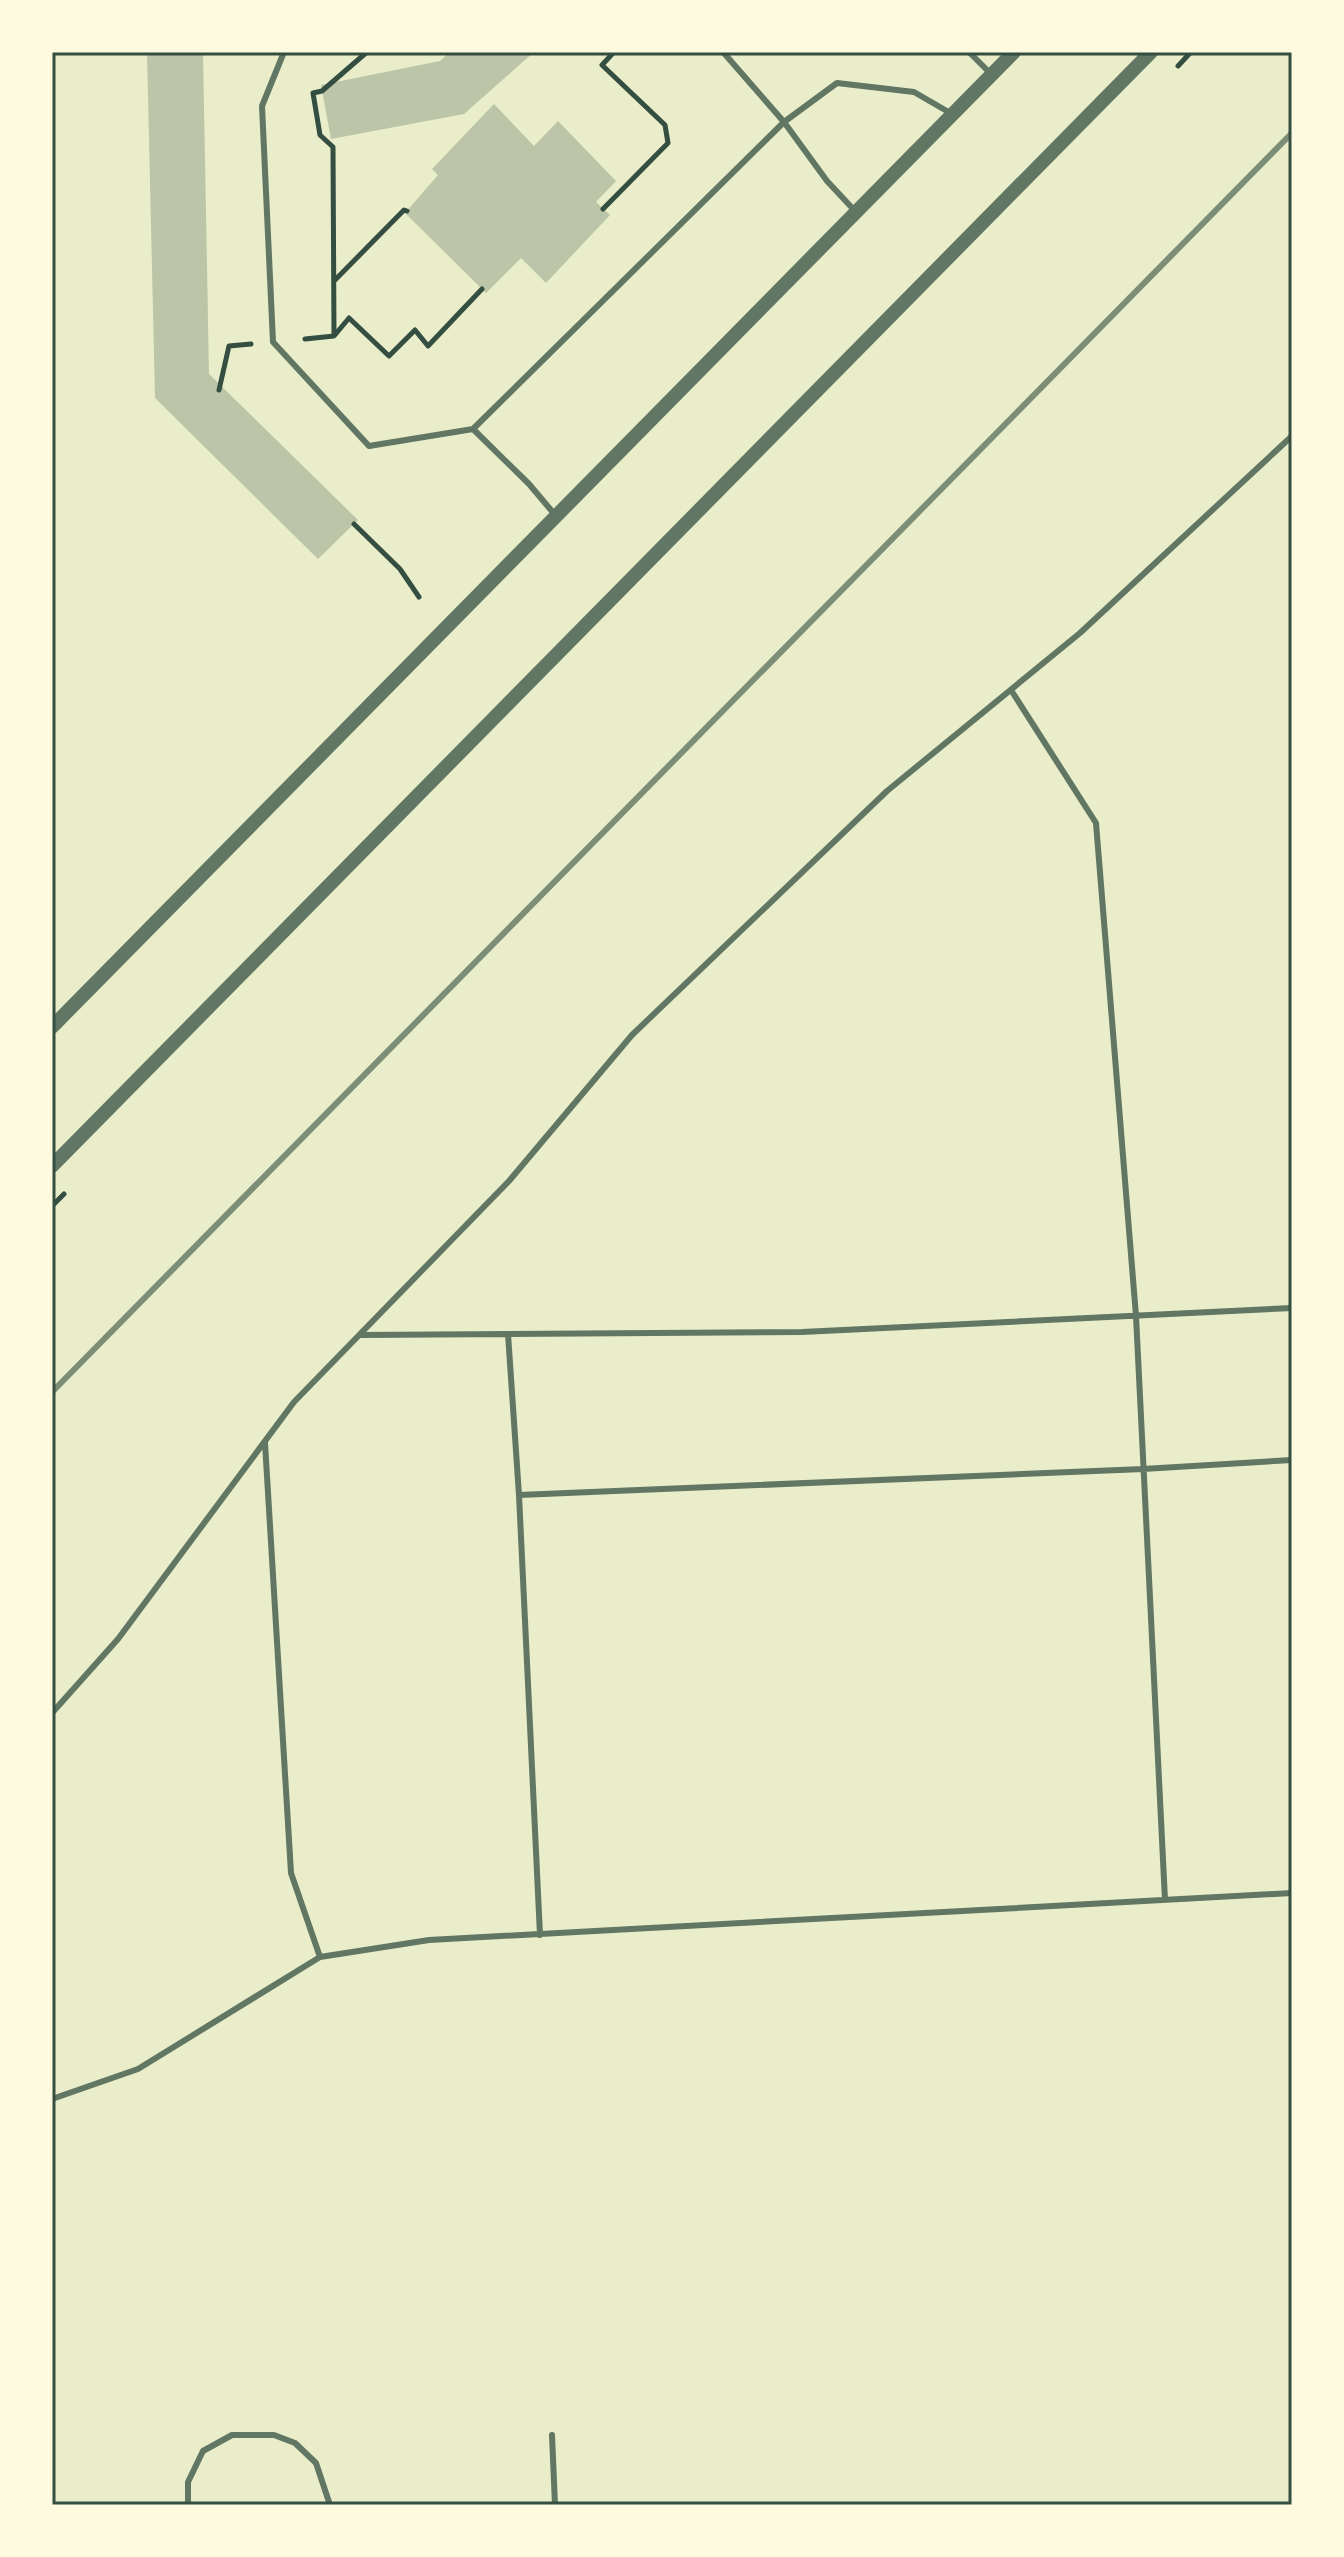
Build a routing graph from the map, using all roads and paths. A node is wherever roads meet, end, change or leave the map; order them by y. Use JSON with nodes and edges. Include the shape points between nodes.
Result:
{"nodes":[{"id":1,"x":284,"y":52,"type":"edge"},
{"id":2,"x":367,"y":52,"type":"edge"},
{"id":3,"x":614,"y":52,"type":"edge"},
{"id":4,"x":723,"y":52,"type":"edge"},
{"id":5,"x":969,"y":52,"type":"edge"},
{"id":6,"x":1014,"y":52,"type":"edge"},
{"id":7,"x":1151,"y":52,"type":"edge"},
{"id":8,"x":992,"y":75,"type":"junction"},
{"id":9,"x":953,"y":114,"type":"junction"},
{"id":10,"x":784,"y":122,"type":"junction"},
{"id":11,"x":603,"y":209,"type":"dead end"},
{"id":12,"x":407,"y":211,"type":"dead end"},
{"id":13,"x":855,"y":211,"type":"junction"},
{"id":14,"x":334,"y":281,"type":"junction"},
{"id":15,"x":482,"y":289,"type":"dead end"},
{"id":16,"x":334,"y":336,"type":"junction"},
{"id":17,"x":273,"y":342,"type":"junction"},
{"id":18,"x":219,"y":390,"type":"dead end"},
{"id":19,"x":473,"y":429,"type":"junction"},
{"id":20,"x":1292,"y":436,"type":"edge"},
{"id":21,"x":556,"y":516,"type":"junction"},
{"id":22,"x":354,"y":524,"type":"dead end"},
{"id":23,"x":419,"y":597,"type":"dead end"},
{"id":24,"x":1011,"y":690,"type":"junction"},
{"id":25,"x":52,"y":1027,"type":"edge"},
{"id":26,"x":52,"y":1166,"type":"edge"},
{"id":27,"x":1292,"y":1308,"type":"edge"},
{"id":28,"x":1136,"y":1316,"type":"junction"},
{"id":29,"x":508,"y":1334,"type":"junction"},
{"id":30,"x":359,"y":1335,"type":"junction"},
{"id":31,"x":265,"y":1442,"type":"junction"},
{"id":32,"x":1292,"y":1460,"type":"edge"},
{"id":33,"x":1143,"y":1469,"type":"junction"},
{"id":34,"x":519,"y":1495,"type":"junction"},
{"id":35,"x":52,"y":1713,"type":"edge"},
{"id":36,"x":1292,"y":1893,"type":"edge"},
{"id":37,"x":1165,"y":1900,"type":"junction"},
{"id":38,"x":540,"y":1935,"type":"junction"},
{"id":39,"x":320,"y":1957,"type":"junction"},
{"id":40,"x":52,"y":2099,"type":"edge"},
{"id":41,"x":552,"y":2435,"type":"dead end"},
{"id":42,"x":188,"y":2505,"type":"edge"},
{"id":43,"x":330,"y":2505,"type":"edge"},
{"id":44,"x":555,"y":2505,"type":"edge"}],
"edges":[{"from":1,"to":17,"type":"lane","via":[[262,106]]},
{"from":2,"to":14,"type":"path","via":[[313,93],[320,135],[333,147]]},
{"from":3,"to":11,"type":"path","via":[[602,65],[665,125],[668,143]]},
{"from":4,"to":10,"type":"lane"},
{"from":5,"to":8,"type":"lane"},
{"from":6,"to":8,"type":"street"},
{"from":7,"to":26,"type":"street"},
{"from":8,"to":9,"type":"street"},
{"from":9,"to":10,"type":"lane","via":[[914,92],[837,83]]},
{"from":9,"to":13,"type":"street"},
{"from":10,"to":13,"type":"lane"},
{"from":10,"to":19,"type":"lane"},
{"from":12,"to":14,"type":"path"},
{"from":13,"to":21,"type":"street"},
{"from":14,"to":16,"type":"path"},
{"from":15,"to":16,"type":"path","via":[[428,346],[415,330],[389,356],[349,318]]},
{"from":16,"to":17,"type":"path"},
{"from":17,"to":18,"type":"path","via":[[229,346]]},
{"from":17,"to":19,"type":"lane","via":[[369,446]]},
{"from":19,"to":21,"type":"lane"},
{"from":20,"to":24,"type":"lane"},
{"from":21,"to":25,"type":"street"},
{"from":22,"to":23,"type":"path","via":[[400,569]]},
{"from":24,"to":28,"type":"lane","via":[[1096,823]]},
{"from":24,"to":30,"type":"lane","via":[[887,791],[632,1035],[509,1181]]},
{"from":27,"to":28,"type":"lane"},
{"from":28,"to":29,"type":"lane","via":[[802,1332]]},
{"from":28,"to":33,"type":"lane"},
{"from":29,"to":30,"type":"lane"},
{"from":29,"to":34,"type":"lane"},
{"from":30,"to":31,"type":"lane","via":[[294,1402]]},
{"from":31,"to":35,"type":"lane","via":[[118,1639]]},
{"from":31,"to":39,"type":"lane","via":[[291,1873]]},
{"from":32,"to":33,"type":"lane"},
{"from":33,"to":34,"type":"lane"},
{"from":33,"to":37,"type":"lane"},
{"from":34,"to":38,"type":"lane"},
{"from":36,"to":37,"type":"lane"},
{"from":37,"to":38,"type":"lane"},
{"from":38,"to":39,"type":"lane","via":[[429,1940]]},
{"from":39,"to":40,"type":"lane","via":[[138,2069]]},
{"from":41,"to":44,"type":"lane"},
{"from":42,"to":43,"type":"lane","via":[[188,2482],[203,2451],[232,2435],[274,2435],[295,2443],[316,2463]]}]}
